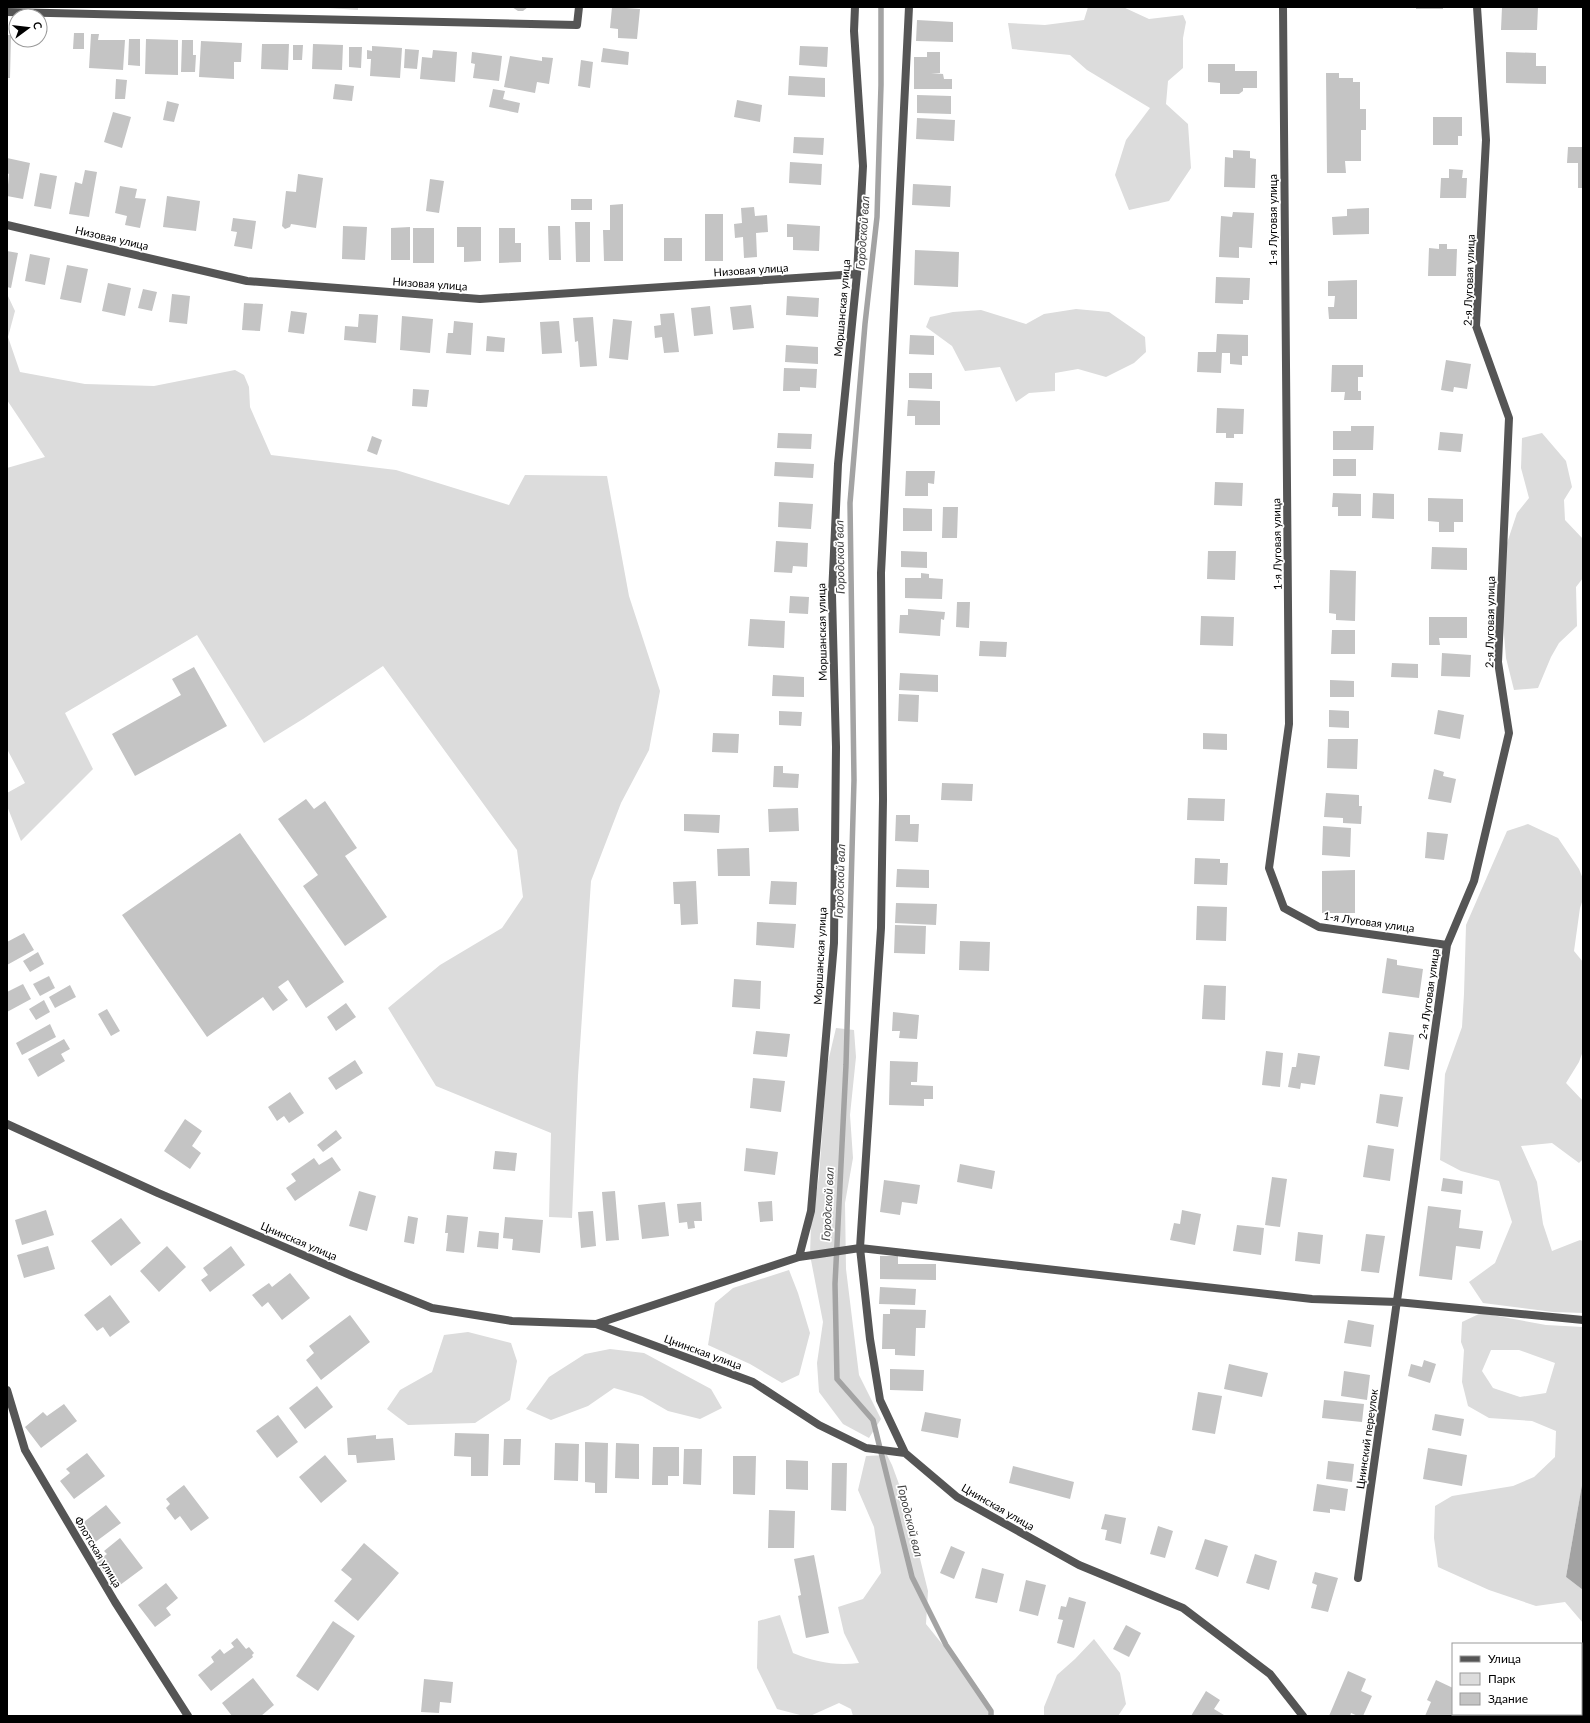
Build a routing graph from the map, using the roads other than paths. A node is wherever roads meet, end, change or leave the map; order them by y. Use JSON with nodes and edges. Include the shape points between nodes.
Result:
{"nodes":[{"id":1,"x":579,"y":7,"type":"edge"},
{"id":2,"x":855,"y":7,"type":"edge"},
{"id":3,"x":909,"y":7,"type":"edge"},
{"id":4,"x":1283,"y":7,"type":"edge"},
{"id":5,"x":1477,"y":7,"type":"edge"},
{"id":6,"x":7,"y":12,"type":"edge"},
{"id":7,"x":7,"y":226,"type":"edge"},
{"id":8,"x":857,"y":274,"type":"junction"},
{"id":9,"x":1447,"y":945,"type":"junction"},
{"id":10,"x":7,"y":1124,"type":"edge"},
{"id":11,"x":860,"y":1248,"type":"junction"},
{"id":12,"x":799,"y":1257,"type":"junction"},
{"id":13,"x":1397,"y":1302,"type":"junction"},
{"id":14,"x":1583,"y":1320,"type":"edge"},
{"id":15,"x":596,"y":1324,"type":"junction"},
{"id":16,"x":7,"y":1390,"type":"edge"},
{"id":17,"x":905,"y":1453,"type":"junction"},
{"id":18,"x":1358,"y":1578,"type":"dead end"},
{"id":19,"x":188,"y":1716,"type":"edge"},
{"id":20,"x":1303,"y":1716,"type":"edge"}],
"edges":[{"from":1,"to":6,"type":"street","via":[[577,25]]},
{"from":2,"to":8,"type":"street","name":"Моршанская улица","via":[[854,31],[863,166]]},
{"from":3,"to":11,"type":"street","via":[[881,573],[882,928]]},
{"from":4,"to":9,"type":"street","name":"1-я Луговая улица","via":[[1289,724],[1270,868],[1284,908],[1319,927]]},
{"from":5,"to":9,"type":"street","name":"2-я Луговая улица","via":[[1486,140],[1476,326],[1509,418],[1498,662],[1509,733],[1474,881]]},
{"from":7,"to":8,"type":"street","name":"Низовая улица","via":[[247,281],[480,299]]},
{"from":8,"to":12,"type":"street","name":"Моршанская улица","via":[[838,464],[832,596],[836,747],[834,944],[811,1211]]},
{"from":9,"to":13,"type":"street","name":"2-я Луговая улица"},
{"from":10,"to":15,"type":"street","name":"Цнинская улица","via":[[158,1193],[432,1308],[512,1321]]},
{"from":11,"to":12,"type":"street","name":"Цнинская улица"},
{"from":11,"to":13,"type":"street","name":"Цнинская улица","via":[[1312,1299]]},
{"from":11,"to":17,"type":"street","via":[[880,1400]]},
{"from":12,"to":15,"type":"street","name":"Цнинская улица"},
{"from":13,"to":14,"type":"street","name":"Цнинская улица"},
{"from":13,"to":18,"type":"street","name":"Цнинский переулок"},
{"from":15,"to":17,"type":"street","name":"Цнинская улица","via":[[753,1382],[819,1425],[866,1448]]},
{"from":16,"to":19,"type":"street","name":"Флотская улица","via":[[25,1450],[115,1602]]},
{"from":17,"to":20,"type":"street","name":"Цнинская улица","via":[[957,1497],[1079,1564],[1183,1608],[1270,1674]]}]}
